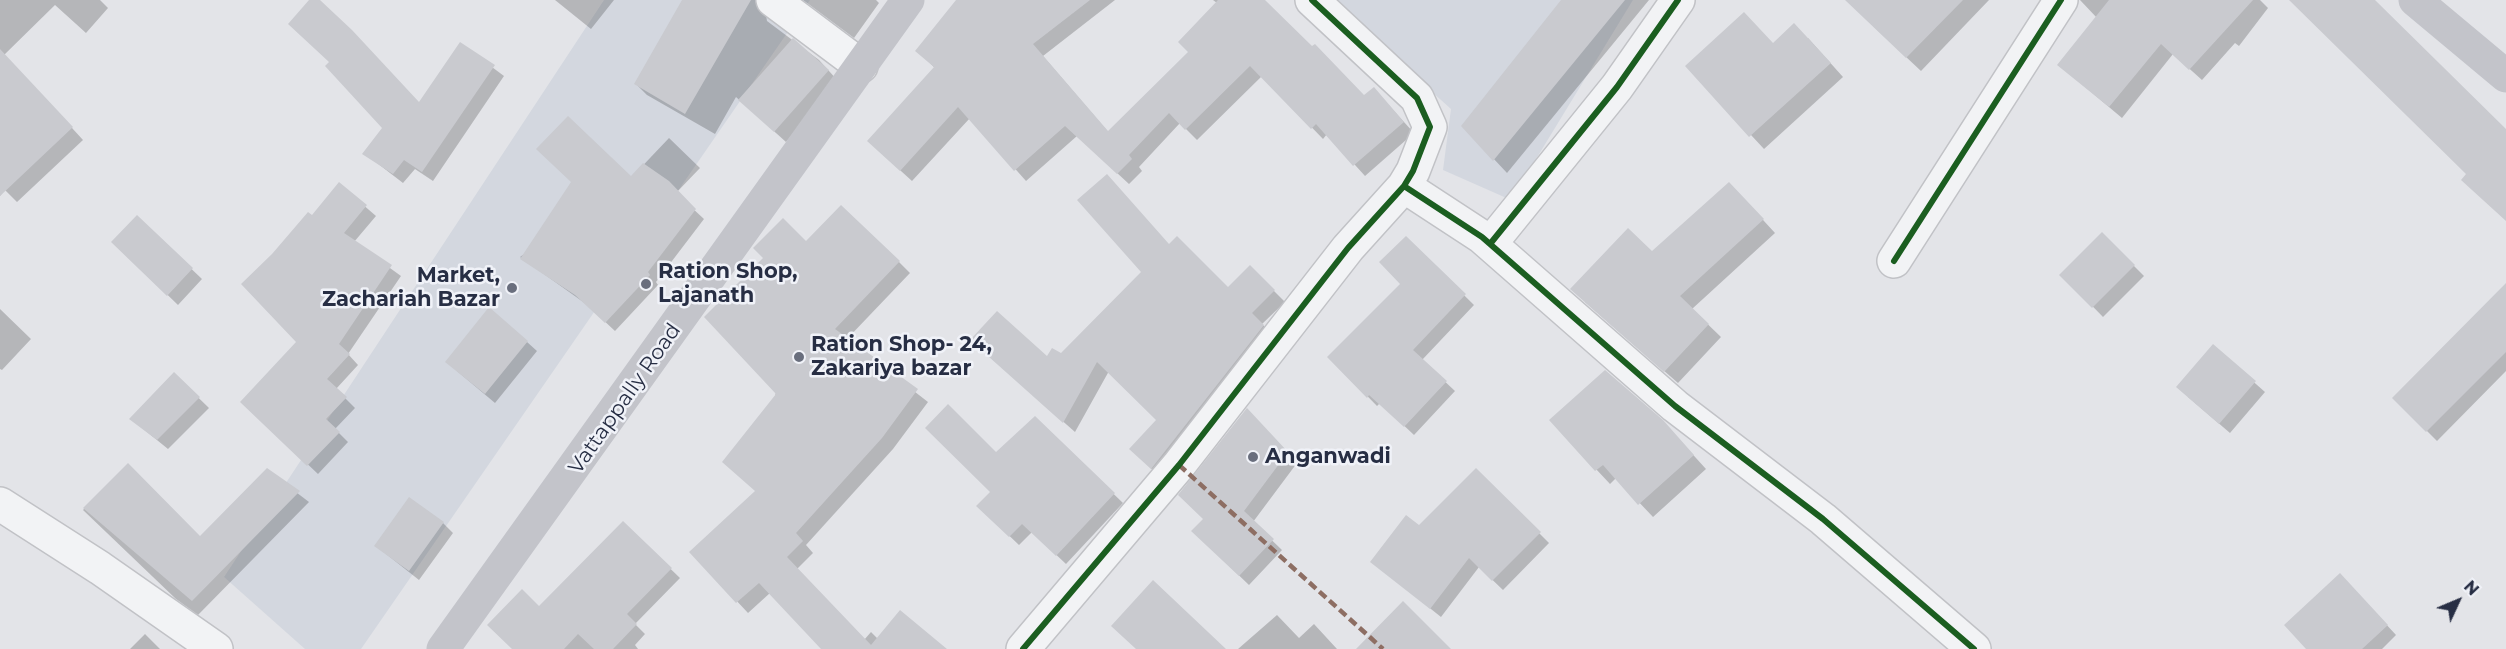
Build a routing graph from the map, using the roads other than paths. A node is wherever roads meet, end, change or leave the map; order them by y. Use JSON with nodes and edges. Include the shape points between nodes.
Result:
{"nodes":[{"id":1,"x":773,"y":0,"type":"edge"},
{"id":2,"x":908,"y":0,"type":"edge"},
{"id":3,"x":1312,"y":0,"type":"edge"},
{"id":4,"x":1678,"y":0,"type":"edge"},
{"id":5,"x":2061,"y":0,"type":"edge"},
{"id":6,"x":2415,"y":0,"type":"edge"},
{"id":7,"x":861,"y":66,"type":"junction"},
{"id":8,"x":2506,"y":75,"type":"edge"},
{"id":9,"x":1404,"y":186,"type":"junction"},
{"id":10,"x":1491,"y":244,"type":"junction"},
{"id":11,"x":1894,"y":261,"type":"dead end"},
{"id":12,"x":0,"y":504,"type":"edge"},
{"id":13,"x":216,"y":649,"type":"edge"},
{"id":14,"x":443,"y":649,"type":"edge"},
{"id":15,"x":1023,"y":649,"type":"edge"},
{"id":16,"x":1974,"y":649,"type":"edge"}],
"edges":[{"from":1,"to":7,"type":"street"},
{"from":2,"to":7,"type":"main road","name":"Vattappally Road"},
{"from":3,"to":9,"type":"street","via":[[1417,98],[1430,127]]},
{"from":4,"to":10,"type":"street","via":[[1617,87]]},
{"from":5,"to":11,"type":"street"},
{"from":6,"to":8,"type":"main road"},
{"from":7,"to":14,"type":"main road","name":"Vattappally Road"},
{"from":9,"to":10,"type":"street"},
{"from":9,"to":15,"type":"street","via":[[1348,248],[1179,465]]},
{"from":10,"to":16,"type":"street","via":[[1675,406],[1823,519]]},
{"from":12,"to":13,"type":"street"}]}
